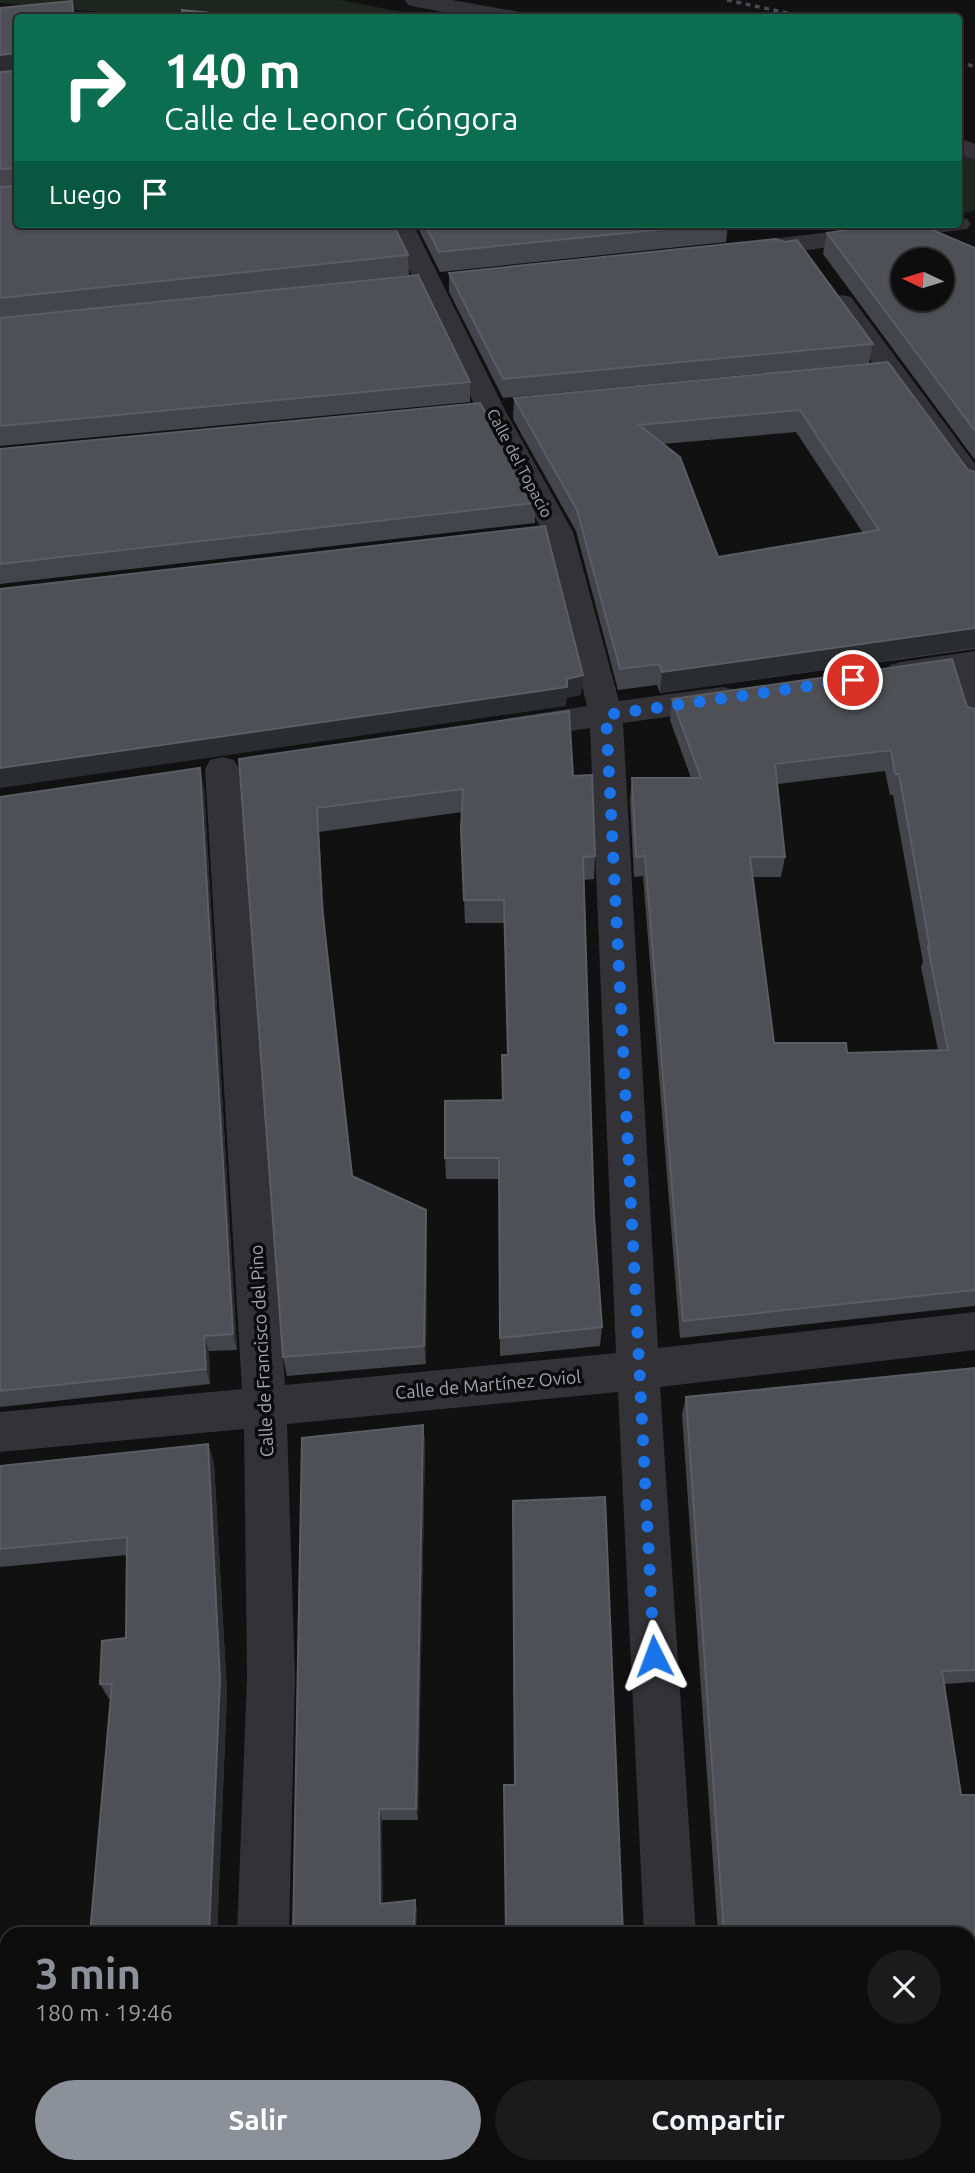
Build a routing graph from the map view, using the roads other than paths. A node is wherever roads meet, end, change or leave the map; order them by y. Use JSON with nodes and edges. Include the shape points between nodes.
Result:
{"nodes":[{"id":1,"x":416,"y":0,"type":"edge"},
{"id":2,"x":441,"y":0,"type":"edge"},
{"id":3,"x":493,"y":14,"type":"edge"},
{"id":4,"x":515,"y":14,"type":"edge"},
{"id":5,"x":402,"y":228,"type":"edge"},
{"id":6,"x":956,"y":231,"type":"edge"},
{"id":7,"x":719,"y":253,"type":"edge"},
{"id":8,"x":815,"y":264,"type":"junction"},
{"id":9,"x":459,"y":279,"type":"edge"},
{"id":10,"x":429,"y":282,"type":"junction"},
{"id":11,"x":397,"y":285,"type":"edge"},
{"id":12,"x":892,"y":372,"type":"junction"},
{"id":13,"x":864,"y":374,"type":"edge"},
{"id":14,"x":527,"y":408,"type":"edge"},
{"id":15,"x":480,"y":413,"type":"junction"},
{"id":16,"x":975,"y":484,"type":"edge"},
{"id":17,"x":968,"y":663,"type":"edge"},
{"id":18,"x":866,"y":678,"type":"edge"},
{"id":19,"x":758,"y":693,"type":"edge"},
{"id":20,"x":606,"y":715,"type":"junction"},
{"id":21,"x":975,"y":719,"type":"edge"},
{"id":22,"x":485,"y":732,"type":"edge"},
{"id":23,"x":223,"y":769,"type":"dead end"},
{"id":24,"x":975,"y":1331,"type":"edge"},
{"id":25,"x":638,"y":1370,"type":"junction"},
{"id":26,"x":265,"y":1405,"type":"junction"},
{"id":27,"x":0,"y":1432,"type":"edge"},
{"id":28,"x":263,"y":1927,"type":"edge"},
{"id":29,"x":670,"y":1927,"type":"edge"}],
"edges":[{"from":1,"to":3,"type":"street"},
{"from":2,"to":4,"type":"street"},
{"from":5,"to":10,"type":"street","name":"Calle del Topacio"},
{"from":6,"to":8,"type":"street","via":[[912,231]]},
{"from":7,"to":8,"type":"street"},
{"from":8,"to":12,"type":"street"},
{"from":9,"to":10,"type":"street"},
{"from":10,"to":11,"type":"street"},
{"from":10,"to":15,"type":"street","name":"Calle del Topacio"},
{"from":12,"to":13,"type":"street"},
{"from":12,"to":16,"type":"street"},
{"from":14,"to":15,"type":"street"},
{"from":15,"to":20,"type":"street","name":"Calle del Topacio","via":[[545,534]]},
{"from":17,"to":18,"type":"street"},
{"from":17,"to":21,"type":"street"},
{"from":19,"to":20,"type":"street"},
{"from":20,"to":22,"type":"street"},
{"from":20,"to":25,"type":"street","name":"Calle del Topacio"},
{"from":23,"to":26,"type":"street","name":"Calle de Francisco del Pino"},
{"from":24,"to":25,"type":"street","name":"Calle de Martínez Oviol"},
{"from":25,"to":26,"type":"street","name":"Calle de Martínez Oviol"},
{"from":25,"to":29,"type":"street","name":"Calle del Topacio"},
{"from":26,"to":27,"type":"street","name":"Calle de Martínez Oviol"},
{"from":26,"to":28,"type":"street","name":"Calle de Francisco del Pino","via":[[271,1677]]}]}
